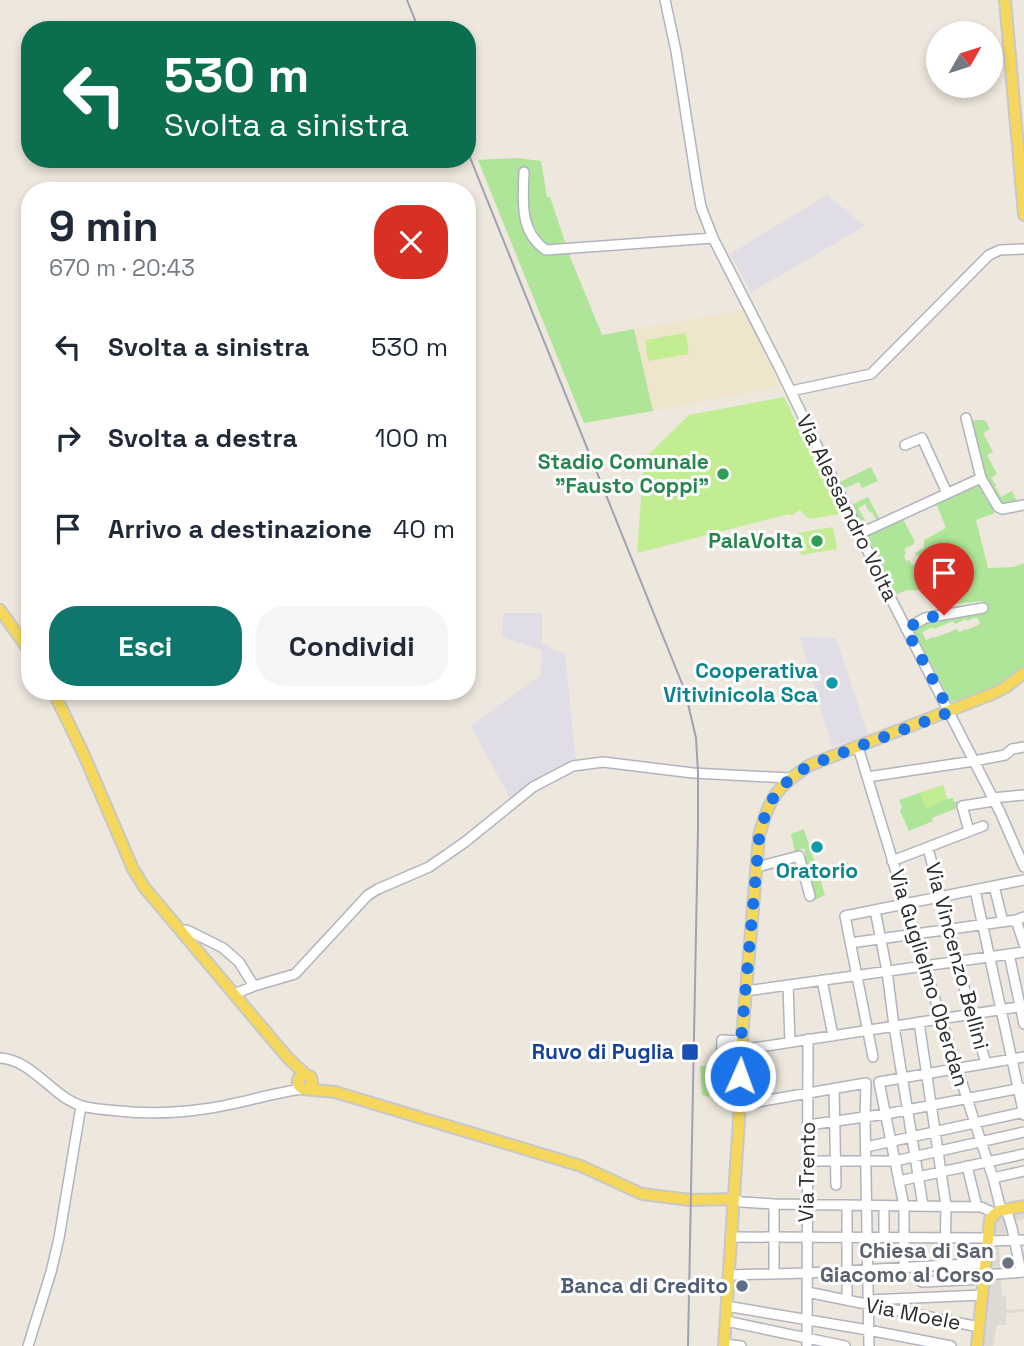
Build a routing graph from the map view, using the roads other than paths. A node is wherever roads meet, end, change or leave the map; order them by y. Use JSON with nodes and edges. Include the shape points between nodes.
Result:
{"nodes":[{"id":1,"x":665,"y":0,"type":"edge"},
{"id":2,"x":1005,"y":0,"type":"edge"},
{"id":3,"x":524,"y":172,"type":"dead end"},
{"id":4,"x":1024,"y":215,"type":"edge"},
{"id":5,"x":713,"y":238,"type":"junction"},
{"id":6,"x":1024,"y":249,"type":"edge"},
{"id":7,"x":791,"y":391,"type":"junction"},
{"id":8,"x":966,"y":418,"type":"dead end"},
{"id":9,"x":905,"y":445,"type":"dead end"},
{"id":10,"x":981,"y":478,"type":"junction"},
{"id":11,"x":947,"y":493,"type":"junction"},
{"id":12,"x":1024,"y":505,"type":"edge"},
{"id":13,"x":859,"y":534,"type":"junction"},
{"id":14,"x":982,"y":608,"type":"dead end"},
{"id":15,"x":0,"y":610,"type":"edge"},
{"id":16,"x":906,"y":629,"type":"junction"},
{"id":17,"x":21,"y":639,"type":"edge"},
{"id":18,"x":1024,"y":673,"type":"edge"},
{"id":19,"x":56,"y":700,"type":"edge"},
{"id":20,"x":950,"y":712,"type":"junction"},
{"id":21,"x":858,"y":747,"type":"junction"},
{"id":22,"x":1024,"y":747,"type":"edge"},
{"id":23,"x":974,"y":761,"type":"junction"},
{"id":24,"x":867,"y":777,"type":"junction"},
{"id":25,"x":790,"y":778,"type":"junction"},
{"id":26,"x":1024,"y":795,"type":"edge"},
{"id":27,"x":994,"y":800,"type":"junction"},
{"id":28,"x":983,"y":826,"type":"dead end"},
{"id":29,"x":969,"y":831,"type":"junction"},
{"id":30,"x":1024,"y":841,"type":"edge"},
{"id":31,"x":1013,"y":842,"type":"junction"},
{"id":32,"x":928,"y":848,"type":"junction"},
{"id":33,"x":892,"y":861,"type":"junction"},
{"id":34,"x":1024,"y":866,"type":"edge"},
{"id":35,"x":757,"y":867,"type":"junction"},
{"id":36,"x":1024,"y":880,"type":"edge"},
{"id":37,"x":994,"y":886,"type":"junction"},
{"id":38,"x":975,"y":890,"type":"junction"},
{"id":39,"x":810,"y":896,"type":"dead end"},
{"id":40,"x":941,"y":897,"type":"junction"},
{"id":41,"x":905,"y":903,"type":"junction"},
{"id":42,"x":875,"y":910,"type":"junction"},
{"id":43,"x":1020,"y":919,"type":"edge"},
{"id":44,"x":1003,"y":922,"type":"junction"},
{"id":45,"x":983,"y":925,"type":"junction"},
{"id":46,"x":949,"y":929,"type":"junction"},
{"id":47,"x":181,"y":931,"type":"junction"},
{"id":48,"x":915,"y":934,"type":"junction"},
{"id":49,"x":880,"y":939,"type":"junction"},
{"id":50,"x":850,"y":943,"type":"junction"},
{"id":51,"x":1024,"y":944,"type":"edge"},
{"id":52,"x":1024,"y":952,"type":"edge"},
{"id":53,"x":1009,"y":954,"type":"junction"},
{"id":54,"x":990,"y":956,"type":"junction"},
{"id":55,"x":957,"y":961,"type":"junction"},
{"id":56,"x":925,"y":965,"type":"junction"},
{"id":57,"x":887,"y":971,"type":"junction"},
{"id":58,"x":856,"y":975,"type":"junction"},
{"id":59,"x":822,"y":980,"type":"junction"},
{"id":60,"x":788,"y":985,"type":"junction"},
{"id":61,"x":254,"y":986,"type":"junction"},
{"id":62,"x":746,"y":990,"type":"junction"},
{"id":63,"x":234,"y":994,"type":"junction"},
{"id":64,"x":1022,"y":1007,"type":"edge"},
{"id":65,"x":1002,"y":1010,"type":"junction"},
{"id":66,"x":971,"y":1014,"type":"junction"},
{"id":67,"x":941,"y":1019,"type":"junction"},
{"id":68,"x":919,"y":1022,"type":"junction"},
{"id":69,"x":1024,"y":1024,"type":"edge"},
{"id":70,"x":894,"y":1026,"type":"junction"},
{"id":71,"x":868,"y":1030,"type":"junction"},
{"id":72,"x":833,"y":1036,"type":"junction"},
{"id":73,"x":808,"y":1040,"type":"junction"},
{"id":74,"x":790,"y":1042,"type":"junction"},
{"id":75,"x":738,"y":1044,"type":"junction"},
{"id":76,"x":873,"y":1057,"type":"dead end"},
{"id":77,"x":1024,"y":1057,"type":"edge"},
{"id":78,"x":0,"y":1058,"type":"edge"},
{"id":79,"x":1013,"y":1059,"type":"junction"},
{"id":80,"x":986,"y":1063,"type":"junction"},
{"id":81,"x":957,"y":1068,"type":"junction"},
{"id":82,"x":735,"y":1070,"type":"junction"},
{"id":83,"x":927,"y":1074,"type":"junction"},
{"id":84,"x":904,"y":1079,"type":"junction"},
{"id":85,"x":304,"y":1081,"type":"junction"},
{"id":86,"x":1021,"y":1088,"type":"edge"},
{"id":87,"x":834,"y":1089,"type":"junction"},
{"id":88,"x":808,"y":1094,"type":"junction"},
{"id":89,"x":966,"y":1098,"type":"junction"},
{"id":90,"x":740,"y":1105,"type":"junction"},
{"id":91,"x":81,"y":1106,"type":"junction"},
{"id":92,"x":931,"y":1106,"type":"junction"},
{"id":93,"x":908,"y":1109,"type":"junction"},
{"id":94,"x":1024,"y":1113,"type":"edge"},
{"id":95,"x":886,"y":1114,"type":"junction"},
{"id":96,"x":865,"y":1118,"type":"junction"},
{"id":97,"x":835,"y":1121,"type":"junction"},
{"id":98,"x":975,"y":1123,"type":"junction"},
{"id":99,"x":808,"y":1125,"type":"junction"},
{"id":100,"x":935,"y":1132,"type":"junction"},
{"id":101,"x":1024,"y":1132,"type":"edge"},
{"id":102,"x":913,"y":1138,"type":"junction"},
{"id":103,"x":891,"y":1142,"type":"junction"},
{"id":104,"x":981,"y":1142,"type":"junction"},
{"id":105,"x":866,"y":1147,"type":"junction"},
{"id":106,"x":938,"y":1151,"type":"junction"},
{"id":107,"x":1024,"y":1154,"type":"edge"},
{"id":108,"x":915,"y":1156,"type":"junction"},
{"id":109,"x":866,"y":1160,"type":"junction"},
{"id":110,"x":807,"y":1161,"type":"junction"},
{"id":111,"x":835,"y":1161,"type":"junction"},
{"id":112,"x":895,"y":1161,"type":"junction"},
{"id":113,"x":988,"y":1162,"type":"junction"},
{"id":114,"x":967,"y":1166,"type":"junction"},
{"id":115,"x":1024,"y":1171,"type":"edge"},
{"id":116,"x":940,"y":1173,"type":"junction"},
{"id":117,"x":919,"y":1178,"type":"junction"},
{"id":118,"x":993,"y":1178,"type":"junction"},
{"id":119,"x":899,"y":1181,"type":"junction"},
{"id":120,"x":836,"y":1185,"type":"dead end"},
{"id":121,"x":734,"y":1199,"type":"junction"},
{"id":122,"x":774,"y":1204,"type":"junction"},
{"id":123,"x":807,"y":1205,"type":"junction"},
{"id":124,"x":847,"y":1205,"type":"junction"},
{"id":125,"x":866,"y":1206,"type":"junction"},
{"id":126,"x":884,"y":1206,"type":"junction"},
{"id":127,"x":904,"y":1206,"type":"junction"},
{"id":128,"x":923,"y":1206,"type":"junction"},
{"id":129,"x":946,"y":1206,"type":"junction"},
{"id":130,"x":1024,"y":1206,"type":"edge"},
{"id":131,"x":976,"y":1207,"type":"junction"},
{"id":132,"x":1002,"y":1212,"type":"junction"},
{"id":133,"x":731,"y":1237,"type":"junction"},
{"id":134,"x":774,"y":1237,"type":"junction"},
{"id":135,"x":807,"y":1237,"type":"junction"},
{"id":136,"x":846,"y":1237,"type":"junction"},
{"id":137,"x":884,"y":1237,"type":"junction"},
{"id":138,"x":904,"y":1237,"type":"junction"},
{"id":139,"x":867,"y":1238,"type":"junction"},
{"id":140,"x":946,"y":1238,"type":"junction"},
{"id":141,"x":988,"y":1240,"type":"junction"},
{"id":142,"x":1019,"y":1241,"type":"edge"},
{"id":143,"x":985,"y":1263,"type":"junction"},
{"id":144,"x":945,"y":1266,"type":"junction"},
{"id":145,"x":904,"y":1267,"type":"junction"},
{"id":146,"x":868,"y":1269,"type":"junction"},
{"id":147,"x":847,"y":1270,"type":"junction"},
{"id":148,"x":1023,"y":1272,"type":"edge"},
{"id":149,"x":807,"y":1273,"type":"junction"},
{"id":150,"x":774,"y":1274,"type":"junction"},
{"id":151,"x":729,"y":1275,"type":"junction"},
{"id":152,"x":984,"y":1277,"type":"junction"},
{"id":153,"x":922,"y":1282,"type":"dead end"},
{"id":154,"x":807,"y":1292,"type":"junction"},
{"id":155,"x":982,"y":1295,"type":"junction"},
{"id":156,"x":847,"y":1300,"type":"junction"},
{"id":157,"x":869,"y":1303,"type":"junction"},
{"id":158,"x":726,"y":1306,"type":"junction"},
{"id":159,"x":807,"y":1320,"type":"junction"},
{"id":160,"x":726,"y":1321,"type":"junction"},
{"id":161,"x":979,"y":1327,"type":"junction"},
{"id":162,"x":869,"y":1330,"type":"junction"},
{"id":163,"x":807,"y":1342,"type":"edge"},
{"id":164,"x":724,"y":1345,"type":"edge"},
{"id":165,"x":28,"y":1346,"type":"edge"},
{"id":166,"x":741,"y":1346,"type":"edge"},
{"id":167,"x":845,"y":1346,"type":"edge"},
{"id":168,"x":869,"y":1346,"type":"edge"},
{"id":169,"x":951,"y":1346,"type":"edge"},
{"id":170,"x":977,"y":1346,"type":"edge"}],
"edges":[{"from":1,"to":5,"type":"street","name":"Via Alessandro Volta","via":[[697,188]]},
{"from":2,"to":4,"type":"main road"},
{"from":3,"to":5,"type":"street","via":[[527,228],[546,250]]},
{"from":5,"to":7,"type":"street","name":"Via Alessandro Volta"},
{"from":6,"to":7,"type":"street","via":[[989,254],[871,374]]},
{"from":7,"to":13,"type":"street","name":"Via Alessandro Volta"},
{"from":8,"to":10,"type":"street"},
{"from":9,"to":11,"type":"street","via":[[922,438]]},
{"from":10,"to":11,"type":"street"},
{"from":10,"to":12,"type":"street","via":[[998,507]]},
{"from":11,"to":13,"type":"street"},
{"from":13,"to":16,"type":"street","name":"Via Alessandro Volta"},
{"from":14,"to":16,"type":"street","via":[[925,618]]},
{"from":15,"to":17,"type":"main road"},
{"from":16,"to":20,"type":"street","name":"Via Alessandro Volta"},
{"from":18,"to":20,"type":"main road","via":[[1006,687]]},
{"from":19,"to":47,"type":"main road","via":[[133,869]]},
{"from":20,"to":21,"type":"main road"},
{"from":20,"to":23,"type":"street","name":"Via Alessandro Volta"},
{"from":21,"to":24,"type":"street","name":"Via Guglielmo Oberdan"},
{"from":21,"to":25,"type":"main road","via":[[810,765]]},
{"from":22,"to":23,"type":"street"},
{"from":23,"to":24,"type":"street"},
{"from":23,"to":27,"type":"street","name":"Via Alessandro Volta"},
{"from":24,"to":33,"type":"street","name":"Via Guglielmo Oberdan"},
{"from":25,"to":35,"type":"main road","via":[[765,813]]},
{"from":25,"to":61,"type":"street","via":[[603,762],[573,765],[533,787],[429,867],[368,895],[295,974]]},
{"from":26,"to":27,"type":"street"},
{"from":27,"to":29,"type":"street","via":[[962,806]]},
{"from":27,"to":31,"type":"street","name":"Via Alessandro Volta"},
{"from":28,"to":29,"type":"street"},
{"from":29,"to":32,"type":"street"},
{"from":30,"to":31,"type":"street"},
{"from":31,"to":34,"type":"street","name":"Via Alessandro Volta"},
{"from":32,"to":33,"type":"street"},
{"from":32,"to":40,"type":"street","name":"Via Vincenzo Bellini"},
{"from":33,"to":41,"type":"street","name":"Via Guglielmo Oberdan"},
{"from":35,"to":39,"type":"street","via":[[799,856]]},
{"from":35,"to":62,"type":"main road"},
{"from":36,"to":37,"type":"street"},
{"from":37,"to":38,"type":"street"},
{"from":37,"to":44,"type":"street"},
{"from":38,"to":40,"type":"street"},
{"from":38,"to":45,"type":"street"},
{"from":40,"to":41,"type":"street"},
{"from":40,"to":46,"type":"street","name":"Via Vincenzo Bellini"},
{"from":41,"to":42,"type":"street"},
{"from":41,"to":48,"type":"street","name":"Via Guglielmo Oberdan"},
{"from":42,"to":49,"type":"street"},
{"from":42,"to":50,"type":"street","via":[[845,916]]},
{"from":43,"to":44,"type":"street"},
{"from":43,"to":51,"type":"street"},
{"from":44,"to":45,"type":"street"},
{"from":45,"to":46,"type":"street"},
{"from":45,"to":54,"type":"street"},
{"from":46,"to":48,"type":"street"},
{"from":46,"to":55,"type":"street","name":"Via Vincenzo Bellini"},
{"from":47,"to":61,"type":"street","via":[[223,948],[239,962]]},
{"from":47,"to":63,"type":"main road"},
{"from":48,"to":49,"type":"street"},
{"from":48,"to":56,"type":"street","name":"Via Guglielmo Oberdan"},
{"from":49,"to":50,"type":"street"},
{"from":49,"to":57,"type":"street"},
{"from":50,"to":58,"type":"street"},
{"from":52,"to":53,"type":"street"},
{"from":53,"to":54,"type":"street"},
{"from":53,"to":64,"type":"street"},
{"from":54,"to":55,"type":"street"},
{"from":54,"to":65,"type":"street"},
{"from":55,"to":56,"type":"street"},
{"from":55,"to":66,"type":"street","name":"Via Vincenzo Bellini"},
{"from":56,"to":57,"type":"street"},
{"from":56,"to":67,"type":"street","name":"Via Guglielmo Oberdan"},
{"from":57,"to":58,"type":"street"},
{"from":57,"to":70,"type":"street"},
{"from":58,"to":59,"type":"street"},
{"from":58,"to":71,"type":"street"},
{"from":59,"to":60,"type":"street"},
{"from":59,"to":72,"type":"street"},
{"from":60,"to":62,"type":"street"},
{"from":60,"to":74,"type":"street"},
{"from":61,"to":63,"type":"street"},
{"from":62,"to":75,"type":"main road"},
{"from":63,"to":85,"type":"main road"},
{"from":64,"to":65,"type":"street"},
{"from":64,"to":69,"type":"street"},
{"from":65,"to":66,"type":"street"},
{"from":65,"to":79,"type":"street"},
{"from":66,"to":67,"type":"street"},
{"from":66,"to":80,"type":"street","name":"Via Vincenzo Bellini"},
{"from":67,"to":68,"type":"street"},
{"from":67,"to":81,"type":"street","name":"Via Guglielmo Oberdan"},
{"from":68,"to":70,"type":"street"},
{"from":68,"to":83,"type":"street"},
{"from":70,"to":71,"type":"street"},
{"from":70,"to":84,"type":"street"},
{"from":71,"to":72,"type":"street"},
{"from":71,"to":76,"type":"street"},
{"from":72,"to":73,"type":"street"},
{"from":73,"to":74,"type":"street"},
{"from":73,"to":88,"type":"street","name":"Via Trento"},
{"from":74,"to":75,"type":"street"},
{"from":75,"to":82,"type":"main road"},
{"from":75,"to":82,"type":"street","via":[[722,1040],[721,1070]]},
{"from":77,"to":79,"type":"street"},
{"from":78,"to":91,"type":"street","via":[[28,1068]]},
{"from":79,"to":80,"type":"street"},
{"from":79,"to":86,"type":"street"},
{"from":80,"to":81,"type":"street"},
{"from":81,"to":83,"type":"street"},
{"from":81,"to":89,"type":"street","name":"Via Guglielmo Oberdan"},
{"from":82,"to":90,"type":"main road"},
{"from":83,"to":84,"type":"street"},
{"from":83,"to":92,"type":"street"},
{"from":84,"to":93,"type":"street"},
{"from":84,"to":95,"type":"street","via":[[878,1082]]},
{"from":85,"to":91,"type":"street","via":[[284,1091],[205,1109],[146,1113]]},
{"from":85,"to":121,"type":"main road","via":[[581,1166],[642,1195]]},
{"from":86,"to":89,"type":"street"},
{"from":86,"to":94,"type":"street"},
{"from":87,"to":88,"type":"street"},
{"from":87,"to":96,"type":"street","via":[[866,1083]]},
{"from":87,"to":97,"type":"street"},
{"from":88,"to":90,"type":"street"},
{"from":88,"to":99,"type":"street","name":"Via Trento"},
{"from":89,"to":92,"type":"street"},
{"from":89,"to":98,"type":"street","name":"Via Guglielmo Oberdan"},
{"from":90,"to":121,"type":"main road"},
{"from":91,"to":165,"type":"street","via":[[59,1238]]},
{"from":92,"to":93,"type":"street"},
{"from":92,"to":100,"type":"street"},
{"from":93,"to":95,"type":"street"},
{"from":93,"to":102,"type":"street"},
{"from":94,"to":98,"type":"street"},
{"from":95,"to":96,"type":"street"},
{"from":95,"to":103,"type":"street"},
{"from":96,"to":97,"type":"street"},
{"from":96,"to":105,"type":"street"},
{"from":97,"to":99,"type":"street"},
{"from":97,"to":111,"type":"street"},
{"from":98,"to":100,"type":"street"},
{"from":98,"to":104,"type":"street","name":"Via Guglielmo Oberdan"},
{"from":99,"to":110,"type":"street","name":"Via Trento"},
{"from":100,"to":102,"type":"street"},
{"from":100,"to":106,"type":"street"},
{"from":101,"to":104,"type":"street"},
{"from":102,"to":103,"type":"street"},
{"from":102,"to":108,"type":"street"},
{"from":103,"to":105,"type":"street"},
{"from":103,"to":112,"type":"street"},
{"from":104,"to":106,"type":"street"},
{"from":104,"to":113,"type":"street","name":"Via Guglielmo Oberdan"},
{"from":105,"to":109,"type":"street"},
{"from":106,"to":108,"type":"street"},
{"from":106,"to":116,"type":"street"},
{"from":107,"to":113,"type":"street"},
{"from":108,"to":112,"type":"street"},
{"from":108,"to":117,"type":"street"},
{"from":109,"to":111,"type":"street"},
{"from":109,"to":112,"type":"street"},
{"from":109,"to":125,"type":"street"},
{"from":110,"to":111,"type":"street"},
{"from":110,"to":123,"type":"street","name":"Via Trento"},
{"from":111,"to":120,"type":"street"},
{"from":112,"to":119,"type":"street"},
{"from":113,"to":114,"type":"street"},
{"from":113,"to":118,"type":"street","name":"Via Guglielmo Oberdan"},
{"from":114,"to":116,"type":"street"},
{"from":114,"to":131,"type":"street"},
{"from":115,"to":118,"type":"street"},
{"from":116,"to":117,"type":"street"},
{"from":116,"to":129,"type":"street"},
{"from":117,"to":119,"type":"street"},
{"from":117,"to":128,"type":"street"},
{"from":118,"to":132,"type":"street","name":"Via Guglielmo Oberdan"},
{"from":119,"to":127,"type":"street"},
{"from":121,"to":122,"type":"street"},
{"from":121,"to":133,"type":"main road"},
{"from":122,"to":123,"type":"street"},
{"from":122,"to":134,"type":"street"},
{"from":123,"to":124,"type":"street"},
{"from":123,"to":135,"type":"street","name":"Via Trento"},
{"from":124,"to":125,"type":"street"},
{"from":124,"to":136,"type":"street"},
{"from":125,"to":126,"type":"street"},
{"from":125,"to":139,"type":"street"},
{"from":126,"to":127,"type":"street"},
{"from":126,"to":137,"type":"street"},
{"from":127,"to":128,"type":"street"},
{"from":127,"to":138,"type":"street"},
{"from":128,"to":129,"type":"street"},
{"from":129,"to":131,"type":"street"},
{"from":129,"to":140,"type":"street"},
{"from":130,"to":132,"type":"main road"},
{"from":131,"to":132,"type":"street"},
{"from":132,"to":141,"type":"main road","via":[[990,1219]]},
{"from":132,"to":142,"type":"street","name":"Via Guglielmo Oberdan"},
{"from":133,"to":134,"type":"street"},
{"from":133,"to":151,"type":"main road"},
{"from":134,"to":135,"type":"street"},
{"from":134,"to":150,"type":"street"},
{"from":135,"to":136,"type":"street"},
{"from":135,"to":149,"type":"street","name":"Via Trento"},
{"from":136,"to":139,"type":"street"},
{"from":136,"to":147,"type":"street"},
{"from":137,"to":138,"type":"street"},
{"from":137,"to":139,"type":"street"},
{"from":138,"to":140,"type":"street"},
{"from":138,"to":145,"type":"street"},
{"from":139,"to":146,"type":"street"},
{"from":140,"to":141,"type":"street"},
{"from":140,"to":144,"type":"street"},
{"from":141,"to":142,"type":"street"},
{"from":141,"to":143,"type":"main road"},
{"from":142,"to":148,"type":"street","name":"Via Guglielmo Oberdan"},
{"from":143,"to":144,"type":"street"},
{"from":143,"to":152,"type":"main road"},
{"from":144,"to":145,"type":"street"},
{"from":145,"to":146,"type":"street"},
{"from":146,"to":147,"type":"street"},
{"from":146,"to":157,"type":"street"},
{"from":147,"to":149,"type":"street"},
{"from":147,"to":156,"type":"street"},
{"from":148,"to":152,"type":"street"},
{"from":149,"to":150,"type":"street"},
{"from":149,"to":154,"type":"street","name":"Via Trento"},
{"from":150,"to":151,"type":"street"},
{"from":151,"to":158,"type":"main road"},
{"from":152,"to":153,"type":"street"},
{"from":152,"to":155,"type":"main road"},
{"from":154,"to":156,"type":"street","name":"Via Moele"},
{"from":154,"to":159,"type":"street","name":"Via Trento"},
{"from":155,"to":157,"type":"street"},
{"from":155,"to":161,"type":"main road"},
{"from":156,"to":157,"type":"street","name":"Via Moele"},
{"from":157,"to":161,"type":"street","name":"Via Moele"},
{"from":157,"to":162,"type":"street"},
{"from":158,"to":159,"type":"street"},
{"from":158,"to":160,"type":"main road"},
{"from":159,"to":162,"type":"street"},
{"from":159,"to":163,"type":"street","name":"Via Trento"},
{"from":160,"to":163,"type":"street"},
{"from":160,"to":164,"type":"main road"},
{"from":161,"to":170,"type":"main road"},
{"from":162,"to":168,"type":"street"},
{"from":162,"to":169,"type":"street"},
{"from":163,"to":167,"type":"street"},
{"from":164,"to":166,"type":"street"}]}
